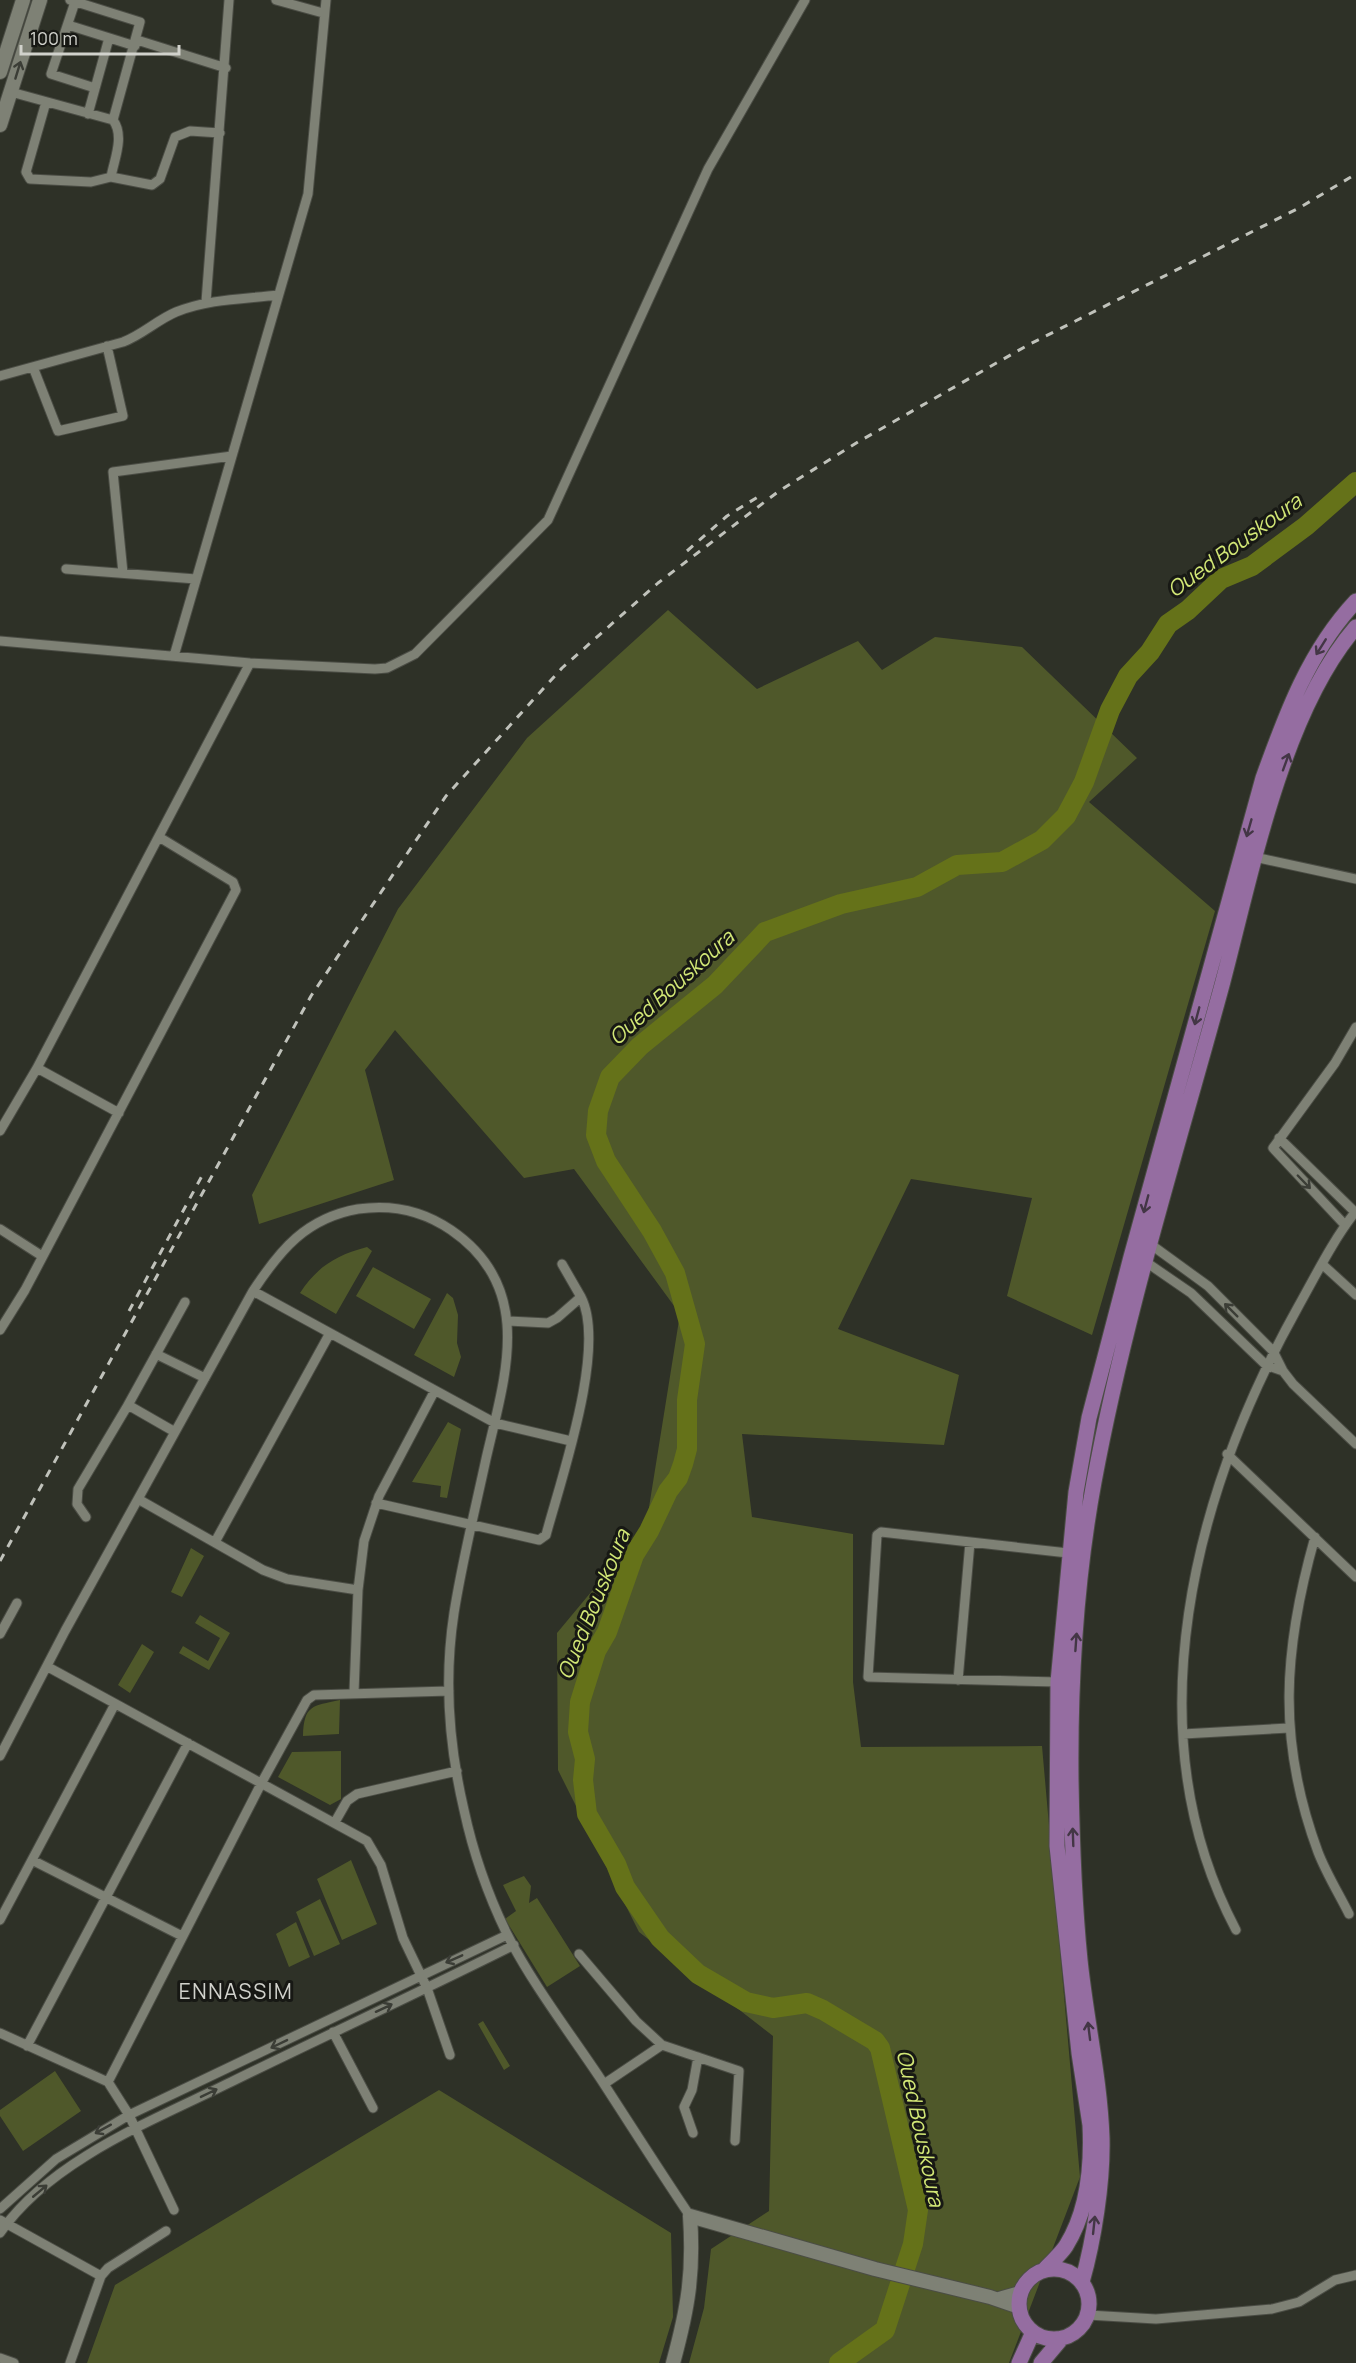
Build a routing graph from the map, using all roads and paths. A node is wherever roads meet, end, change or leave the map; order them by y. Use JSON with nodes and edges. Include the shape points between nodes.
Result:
{"nodes":[{"id":1,"x":23,"y":0,"type":"edge"},
{"id":2,"x":40,"y":0,"type":"edge"},
{"id":3,"x":229,"y":0,"type":"edge"},
{"id":4,"x":276,"y":0,"type":"edge"},
{"id":5,"x":326,"y":0,"type":"edge"},
{"id":6,"x":805,"y":0,"type":"edge"},
{"id":7,"x":72,"y":1,"type":"edge"},
{"id":8,"x":323,"y":13,"type":"junction"},
{"id":9,"x":68,"y":25,"type":"junction"},
{"id":10,"x":109,"y":38,"type":"junction"},
{"id":11,"x":136,"y":43,"type":"junction"},
{"id":12,"x":225,"y":68,"type":"junction"},
{"id":13,"x":0,"y":72,"type":"edge"},
{"id":14,"x":95,"y":88,"type":"junction"},
{"id":15,"x":12,"y":92,"type":"junction"},
{"id":16,"x":46,"y":102,"type":"junction"},
{"id":17,"x":88,"y":114,"type":"junction"},
{"id":18,"x":113,"y":120,"type":"junction"},
{"id":19,"x":0,"y":125,"type":"edge"},
{"id":20,"x":220,"y":133,"type":"junction"},
{"id":21,"x":111,"y":177,"type":"junction"},
{"id":22,"x":278,"y":296,"type":"junction"},
{"id":23,"x":206,"y":302,"type":"junction"},
{"id":24,"x":107,"y":346,"type":"junction"},
{"id":25,"x":33,"y":367,"type":"junction"},
{"id":26,"x":0,"y":376,"type":"edge"},
{"id":27,"x":232,"y":456,"type":"junction"},
{"id":28,"x":66,"y":569,"type":"dead end"},
{"id":29,"x":123,"y":573,"type":"junction"},
{"id":30,"x":196,"y":579,"type":"junction"},
{"id":31,"x":1356,"y":601,"type":"edge"},
{"id":32,"x":1356,"y":627,"type":"edge"},
{"id":33,"x":0,"y":641,"type":"edge"},
{"id":34,"x":174,"y":656,"type":"junction"},
{"id":35,"x":250,"y":663,"type":"junction"},
{"id":36,"x":159,"y":837,"type":"junction"},
{"id":37,"x":1249,"y":856,"type":"junction"},
{"id":38,"x":1356,"y":879,"type":"edge"},
{"id":39,"x":1356,"y":1028,"type":"edge"},
{"id":40,"x":37,"y":1068,"type":"junction"},
{"id":41,"x":119,"y":1113,"type":"junction"},
{"id":42,"x":0,"y":1131,"type":"edge"},
{"id":43,"x":1279,"y":1138,"type":"junction"},
{"id":44,"x":1355,"y":1211,"type":"edge"},
{"id":45,"x":1345,"y":1225,"type":"junction"},
{"id":46,"x":0,"y":1229,"type":"edge"},
{"id":47,"x":1143,"y":1241,"type":"junction"},
{"id":48,"x":42,"y":1256,"type":"junction"},
{"id":49,"x":1138,"y":1258,"type":"junction"},
{"id":50,"x":562,"y":1264,"type":"dead end"},
{"id":51,"x":1322,"y":1264,"type":"junction"},
{"id":52,"x":253,"y":1291,"type":"junction"},
{"id":53,"x":1356,"y":1295,"type":"edge"},
{"id":54,"x":581,"y":1297,"type":"junction"},
{"id":55,"x":185,"y":1302,"type":"dead end"},
{"id":56,"x":508,"y":1321,"type":"junction"},
{"id":57,"x":0,"y":1330,"type":"edge"},
{"id":58,"x":330,"y":1332,"type":"junction"},
{"id":59,"x":1273,"y":1351,"type":"junction"},
{"id":60,"x":156,"y":1354,"type":"junction"},
{"id":61,"x":1266,"y":1365,"type":"junction"},
{"id":62,"x":1283,"y":1371,"type":"junction"},
{"id":63,"x":205,"y":1378,"type":"junction"},
{"id":64,"x":434,"y":1392,"type":"junction"},
{"id":65,"x":128,"y":1405,"type":"junction"},
{"id":66,"x":495,"y":1424,"type":"junction"},
{"id":67,"x":175,"y":1432,"type":"junction"},
{"id":68,"x":571,"y":1441,"type":"junction"},
{"id":69,"x":1356,"y":1444,"type":"edge"},
{"id":70,"x":1227,"y":1454,"type":"junction"},
{"id":71,"x":138,"y":1499,"type":"junction"},
{"id":72,"x":376,"y":1503,"type":"junction"},
{"id":73,"x":86,"y":1517,"type":"dead end"},
{"id":74,"x":472,"y":1524,"type":"junction"},
{"id":75,"x":1315,"y":1537,"type":"junction"},
{"id":76,"x":215,"y":1542,"type":"junction"},
{"id":77,"x":970,"y":1542,"type":"junction"},
{"id":78,"x":1068,"y":1553,"type":"junction"},
{"id":79,"x":1356,"y":1577,"type":"edge"},
{"id":80,"x":358,"y":1590,"type":"junction"},
{"id":81,"x":17,"y":1603,"type":"dead end"},
{"id":82,"x":0,"y":1634,"type":"edge"},
{"id":83,"x":48,"y":1667,"type":"junction"},
{"id":84,"x":958,"y":1680,"type":"junction"},
{"id":85,"x":1058,"y":1682,"type":"junction"},
{"id":86,"x":449,"y":1691,"type":"junction"},
{"id":87,"x":354,"y":1692,"type":"junction"},
{"id":88,"x":115,"y":1704,"type":"junction"},
{"id":89,"x":1288,"y":1728,"type":"junction"},
{"id":90,"x":1183,"y":1734,"type":"junction"},
{"id":91,"x":188,"y":1743,"type":"junction"},
{"id":92,"x":0,"y":1756,"type":"edge"},
{"id":93,"x":457,"y":1771,"type":"junction"},
{"id":94,"x":262,"y":1782,"type":"junction"},
{"id":95,"x":335,"y":1822,"type":"junction"},
{"id":96,"x":32,"y":1860,"type":"junction"},
{"id":97,"x":106,"y":1898,"type":"junction"},
{"id":98,"x":1349,"y":1914,"type":"dead end"},
{"id":99,"x":0,"y":1920,"type":"edge"},
{"id":100,"x":1236,"y":1930,"type":"dead end"},
{"id":101,"x":507,"y":1935,"type":"junction"},
{"id":102,"x":182,"y":1936,"type":"junction"},
{"id":103,"x":514,"y":1945,"type":"junction"},
{"id":104,"x":579,"y":1954,"type":"dead end"},
{"id":105,"x":419,"y":1974,"type":"junction"},
{"id":106,"x":427,"y":1988,"type":"junction"},
{"id":107,"x":333,"y":2032,"type":"junction"},
{"id":108,"x":0,"y":2033,"type":"edge"},
{"id":109,"x":662,"y":2045,"type":"junction"},
{"id":110,"x":27,"y":2046,"type":"junction"},
{"id":111,"x":450,"y":2055,"type":"dead end"},
{"id":112,"x":698,"y":2057,"type":"junction"},
{"id":113,"x":108,"y":2082,"type":"junction"},
{"id":114,"x":604,"y":2084,"type":"junction"},
{"id":115,"x":373,"y":2108,"type":"dead end"},
{"id":116,"x":129,"y":2115,"type":"junction"},
{"id":117,"x":136,"y":2129,"type":"junction"},
{"id":118,"x":693,"y":2133,"type":"dead end"},
{"id":119,"x":735,"y":2141,"type":"dead end"},
{"id":120,"x":0,"y":2210,"type":"edge"},
{"id":121,"x":174,"y":2210,"type":"dead end"},
{"id":122,"x":690,"y":2216,"type":"junction"},
{"id":123,"x":3,"y":2222,"type":"edge"},
{"id":124,"x":166,"y":2231,"type":"dead end"},
{"id":125,"x":0,"y":2233,"type":"edge"},
{"id":126,"x":1044,"y":2270,"type":"junction"},
{"id":127,"x":1356,"y":2275,"type":"edge"},
{"id":128,"x":101,"y":2276,"type":"junction"},
{"id":129,"x":1082,"y":2282,"type":"junction"},
{"id":130,"x":1019,"y":2300,"type":"junction"},
{"id":131,"x":1088,"y":2315,"type":"junction"},
{"id":132,"x":1033,"y":2332,"type":"junction"},
{"id":133,"x":1062,"y":2338,"type":"junction"},
{"id":134,"x":0,"y":2358,"type":"edge"},
{"id":135,"x":14,"y":2363,"type":"edge"},
{"id":136,"x":70,"y":2363,"type":"edge"},
{"id":137,"x":673,"y":2363,"type":"edge"},
{"id":138,"x":1019,"y":2363,"type":"edge"},
{"id":139,"x":1041,"y":2363,"type":"edge"}],
"edges":[{"from":1,"to":13,"type":"street"},
{"from":15,"to":2,"type":"street","one_way":true},
{"from":3,"to":12,"type":"street"},
{"from":4,"to":8,"type":"street"},
{"from":5,"to":8,"type":"street"},
{"from":6,"to":35,"type":"street","via":[[708,169],[556,506],[539,532],[430,640],[401,662],[375,669]]},
{"from":7,"to":9,"type":"street"},
{"from":7,"to":11,"type":"street","via":[[139,21]]},
{"from":8,"to":22,"type":"street","via":[[308,194]]},
{"from":9,"to":10,"type":"street"},
{"from":9,"to":14,"type":"street","via":[[51,74]]},
{"from":10,"to":11,"type":"street"},
{"from":10,"to":14,"type":"street"},
{"from":11,"to":12,"type":"street"},
{"from":11,"to":18,"type":"street"},
{"from":12,"to":20,"type":"street"},
{"from":14,"to":17,"type":"street"},
{"from":15,"to":16,"type":"street"},
{"from":15,"to":19,"type":"street"},
{"from":16,"to":17,"type":"street"},
{"from":16,"to":21,"type":"street","via":[[26,172],[28,178],[91,182]]},
{"from":17,"to":18,"type":"street"},
{"from":18,"to":21,"type":"street","via":[[119,138]]},
{"from":20,"to":21,"type":"street","via":[[190,131],[175,136],[160,179],[152,185]]},
{"from":20,"to":23,"type":"street"},
{"from":22,"to":23,"type":"street"},
{"from":22,"to":27,"type":"street"},
{"from":23,"to":24,"type":"street","via":[[174,313],[138,336]]},
{"from":24,"to":25,"type":"street"},
{"from":24,"to":25,"type":"street","via":[[123,416],[58,431]]},
{"from":25,"to":26,"type":"street"},
{"from":27,"to":29,"type":"street","via":[[113,472]]},
{"from":27,"to":30,"type":"street"},
{"from":28,"to":29,"type":"street"},
{"from":29,"to":30,"type":"street"},
{"from":30,"to":34,"type":"street"},
{"from":31,"to":37,"type":"main road","one_way":true,"via":[[1325,640],[1294,696],[1263,778]]},
{"from":37,"to":32,"type":"main road","one_way":true,"via":[[1314,691],[1339,646]]},
{"from":33,"to":34,"type":"street"},
{"from":34,"to":35,"type":"street"},
{"from":35,"to":36,"type":"street"},
{"from":36,"to":40,"type":"street"},
{"from":36,"to":41,"type":"street","via":[[233,882],[236,890]]},
{"from":37,"to":38,"type":"street"},
{"from":37,"to":47,"type":"main road"},
{"from":39,"to":43,"type":"street"},
{"from":40,"to":41,"type":"street"},
{"from":40,"to":42,"type":"street"},
{"from":41,"to":48,"type":"street"},
{"from":43,"to":44,"type":"street"},
{"from":43,"to":45,"type":"street","one_way":true,"via":[[1273,1150]]},
{"from":44,"to":45,"type":"street"},
{"from":45,"to":51,"type":"street"},
{"from":46,"to":48,"type":"street"},
{"from":47,"to":49,"type":"main road"},
{"from":59,"to":47,"type":"street","one_way":true,"via":[[1198,1277]]},
{"from":48,"to":57,"type":"street"},
{"from":49,"to":61,"type":"street","via":[[1191,1293]]},
{"from":49,"to":78,"type":"main road","via":[[1089,1418]]},
{"from":129,"to":49,"type":"main road","one_way":true,"via":[[1094,2231],[1102,2133],[1074,1883],[1073,1694],[1080,1583],[1091,1504]]},
{"from":50,"to":54,"type":"street"},
{"from":51,"to":53,"type":"street"},
{"from":51,"to":59,"type":"street"},
{"from":52,"to":56,"type":"street","via":[[276,1255],[316,1222],[351,1210],[397,1208],[418,1212],[460,1236],[494,1278]]},
{"from":52,"to":58,"type":"street"},
{"from":52,"to":63,"type":"street"},
{"from":54,"to":56,"type":"street","via":[[548,1323]]},
{"from":54,"to":68,"type":"street","via":[[587,1311],[590,1363]]},
{"from":55,"to":60,"type":"street"},
{"from":56,"to":66,"type":"street","via":[[507,1365]]},
{"from":58,"to":64,"type":"street"},
{"from":58,"to":76,"type":"street"},
{"from":59,"to":61,"type":"street"},
{"from":59,"to":62,"type":"street"},
{"from":60,"to":63,"type":"street"},
{"from":60,"to":65,"type":"street"},
{"from":61,"to":62,"type":"street"},
{"from":61,"to":70,"type":"street"},
{"from":62,"to":69,"type":"street"},
{"from":63,"to":67,"type":"street"},
{"from":64,"to":66,"type":"street"},
{"from":64,"to":72,"type":"street"},
{"from":65,"to":67,"type":"street"},
{"from":65,"to":73,"type":"street","via":[[78,1489],[77,1504]]},
{"from":66,"to":68,"type":"street"},
{"from":66,"to":74,"type":"street"},
{"from":67,"to":71,"type":"street"},
{"from":68,"to":74,"type":"street","via":[[544,1539]]},
{"from":70,"to":75,"type":"street"},
{"from":70,"to":90,"type":"street","via":[[1192,1589],[1183,1677]]},
{"from":71,"to":76,"type":"street"},
{"from":71,"to":83,"type":"street"},
{"from":72,"to":74,"type":"street"},
{"from":72,"to":80,"type":"street","via":[[364,1541]]},
{"from":74,"to":86,"type":"street","via":[[454,1614]]},
{"from":75,"to":79,"type":"street"},
{"from":75,"to":89,"type":"street","via":[[1294,1625]]},
{"from":76,"to":80,"type":"street","via":[[287,1579]]},
{"from":77,"to":78,"type":"street"},
{"from":77,"to":84,"type":"street"},
{"from":77,"to":84,"type":"street","via":[[881,1532],[877,1535],[868,1677]]},
{"from":78,"to":85,"type":"main road"},
{"from":80,"to":87,"type":"street"},
{"from":81,"to":82,"type":"street"},
{"from":83,"to":88,"type":"street"},
{"from":83,"to":92,"type":"street"},
{"from":84,"to":85,"type":"street"},
{"from":85,"to":126,"type":"main road","via":[[1059,1879],[1091,2142],[1088,2185],[1075,2228],[1065,2248]]},
{"from":86,"to":87,"type":"street"},
{"from":86,"to":93,"type":"street"},
{"from":87,"to":94,"type":"street","via":[[322,1693],[308,1700]]},
{"from":88,"to":91,"type":"street"},
{"from":88,"to":96,"type":"street"},
{"from":89,"to":90,"type":"street"},
{"from":89,"to":98,"type":"street","via":[[1305,1812],[1319,1854]]},
{"from":90,"to":100,"type":"street","via":[[1191,1802],[1220,1901]]},
{"from":91,"to":94,"type":"street"},
{"from":91,"to":97,"type":"street"},
{"from":93,"to":95,"type":"street","via":[[357,1794],[347,1801]]},
{"from":93,"to":101,"type":"street","via":[[472,1842]]},
{"from":94,"to":95,"type":"street"},
{"from":94,"to":102,"type":"street"},
{"from":95,"to":105,"type":"street","via":[[367,1841],[375,1852]]},
{"from":96,"to":97,"type":"street"},
{"from":96,"to":99,"type":"street"},
{"from":97,"to":102,"type":"street"},
{"from":97,"to":110,"type":"street"},
{"from":101,"to":103,"type":"street"},
{"from":101,"to":105,"type":"street","one_way":true},
{"from":102,"to":113,"type":"street"},
{"from":103,"to":106,"type":"street"},
{"from":103,"to":114,"type":"street"},
{"from":104,"to":109,"type":"street","via":[[636,2021]]},
{"from":105,"to":106,"type":"street"},
{"from":105,"to":116,"type":"street","one_way":true},
{"from":107,"to":106,"type":"street","one_way":true},
{"from":106,"to":111,"type":"street"},
{"from":107,"to":115,"type":"street"},
{"from":117,"to":107,"type":"street","one_way":true},
{"from":108,"to":110,"type":"street"},
{"from":109,"to":112,"type":"street"},
{"from":109,"to":114,"type":"street"},
{"from":110,"to":113,"type":"street"},
{"from":112,"to":118,"type":"street","via":[[692,2090],[684,2104]]},
{"from":112,"to":119,"type":"street","via":[[739,2071]]},
{"from":113,"to":116,"type":"street"},
{"from":114,"to":122,"type":"street"},
{"from":116,"to":117,"type":"street"},
{"from":116,"to":120,"type":"street","one_way":true,"via":[[56,2159]]},
{"from":117,"to":121,"type":"street"},
{"from":123,"to":117,"type":"street","one_way":true,"via":[[80,2161]]},
{"from":122,"to":130,"type":"street","via":[[875,2269],[999,2299]]},
{"from":122,"to":137,"type":"street","via":[[691,2286]]},
{"from":123,"to":125,"type":"street"},
{"from":123,"to":128,"type":"street"},
{"from":124,"to":128,"type":"street"},
{"from":126,"to":129,"type":"main road","via":[[1065,2270]]},
{"from":126,"to":130,"type":"main road","via":[[1029,2278]]},
{"from":127,"to":131,"type":"street","via":[[1335,2280],[1299,2302],[1272,2309],[1156,2319]]},
{"from":128,"to":136,"type":"street"},
{"from":129,"to":131,"type":"main road","via":[[1089,2297]]},
{"from":130,"to":132,"type":"main road","via":[[1025,2325]]},
{"from":131,"to":133,"type":"main road","via":[[1075,2332]]},
{"from":132,"to":133,"type":"main road","via":[[1047,2338]]},
{"from":132,"to":138,"type":"main road"},
{"from":133,"to":139,"type":"main road"},
{"from":134,"to":135,"type":"street"}]}
